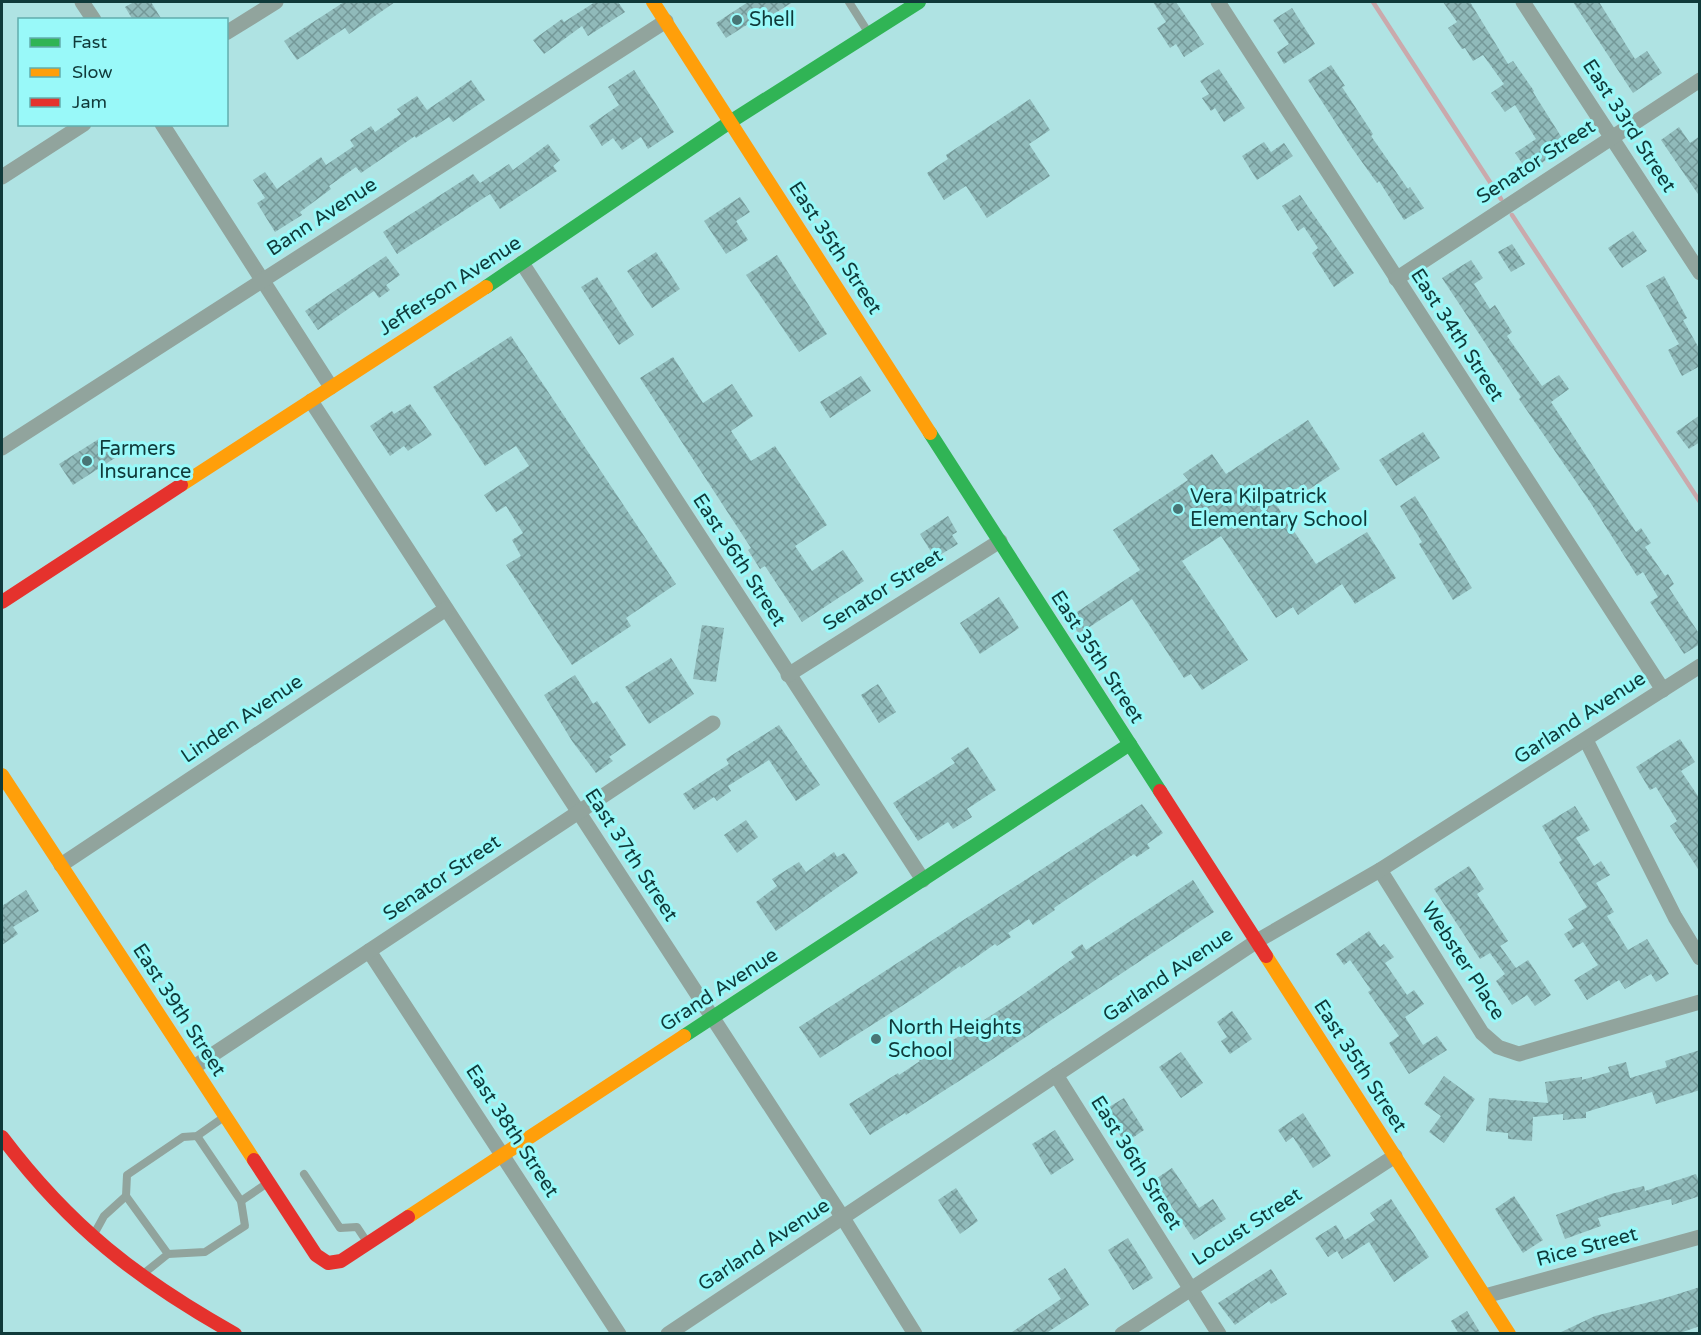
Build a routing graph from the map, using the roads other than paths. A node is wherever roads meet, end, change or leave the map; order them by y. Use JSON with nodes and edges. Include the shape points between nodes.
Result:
{"nodes":[{"id":1,"x":82,"y":2,"type":"edge"},
{"id":2,"x":276,"y":2,"type":"edge"},
{"id":3,"x":653,"y":2,"type":"edge"},
{"id":4,"x":849,"y":2,"type":"edge"},
{"id":5,"x":919,"y":2,"type":"edge"},
{"id":6,"x":1218,"y":2,"type":"edge"},
{"id":7,"x":1523,"y":2,"type":"edge"},
{"id":8,"x":93,"y":18,"type":"edge"},
{"id":9,"x":666,"y":21,"type":"junction"},
{"id":10,"x":228,"y":32,"type":"edge"},
{"id":11,"x":869,"y":33,"type":"junction"},
{"id":12,"x":1700,"y":80,"type":"edge"},
{"id":13,"x":730,"y":122,"type":"junction"},
{"id":14,"x":81,"y":126,"type":"edge"},
{"id":15,"x":163,"y":126,"type":"edge"},
{"id":16,"x":1611,"y":138,"type":"junction"},
{"id":17,"x":2,"y":177,"type":"edge"},
{"id":18,"x":522,"y":262,"type":"junction"},
{"id":19,"x":1700,"y":273,"type":"edge"},
{"id":20,"x":1396,"y":279,"type":"junction"},
{"id":21,"x":262,"y":280,"type":"junction"},
{"id":22,"x":332,"y":387,"type":"junction"},
{"id":23,"x":311,"y":400,"type":"junction"},
{"id":24,"x":2,"y":448,"type":"edge"},
{"id":25,"x":1000,"y":541,"type":"junction"},
{"id":26,"x":2,"y":602,"type":"edge"},
{"id":27,"x":446,"y":609,"type":"junction"},
{"id":28,"x":1700,"y":666,"type":"edge"},
{"id":29,"x":788,"y":675,"type":"junction"},
{"id":30,"x":1663,"y":690,"type":"junction"},
{"id":31,"x":713,"y":723,"type":"dead end"},
{"id":32,"x":1586,"y":740,"type":"junction"},
{"id":33,"x":1130,"y":744,"type":"junction"},
{"id":34,"x":2,"y":775,"type":"edge"},
{"id":35,"x":578,"y":812,"type":"junction"},
{"id":36,"x":61,"y":865,"type":"junction"},
{"id":37,"x":1380,"y":870,"type":"junction"},
{"id":38,"x":923,"y":880,"type":"junction"},
{"id":39,"x":1257,"y":941,"type":"junction"},
{"id":40,"x":369,"y":951,"type":"junction"},
{"id":41,"x":1700,"y":958,"type":"edge"},
{"id":42,"x":1700,"y":1002,"type":"edge"},
{"id":43,"x":711,"y":1018,"type":"junction"},
{"id":44,"x":194,"y":1067,"type":"junction"},
{"id":45,"x":1056,"y":1075,"type":"junction"},
{"id":46,"x":226,"y":1116,"type":"junction"},
{"id":47,"x":197,"y":1136,"type":"junction"},
{"id":48,"x":2,"y":1137,"type":"edge"},
{"id":49,"x":503,"y":1156,"type":"junction"},
{"id":50,"x":1395,"y":1156,"type":"junction"},
{"id":51,"x":304,"y":1174,"type":"dead end"},
{"id":52,"x":269,"y":1182,"type":"junction"},
{"id":53,"x":126,"y":1196,"type":"junction"},
{"id":54,"x":241,"y":1201,"type":"junction"},
{"id":55,"x":843,"y":1218,"type":"junction"},
{"id":56,"x":1700,"y":1237,"type":"edge"},
{"id":57,"x":92,"y":1239,"type":"junction"},
{"id":58,"x":368,"y":1243,"type":"junction"},
{"id":59,"x":168,"y":1254,"type":"junction"},
{"id":60,"x":328,"y":1263,"type":"joint"},
{"id":61,"x":140,"y":1277,"type":"junction"},
{"id":62,"x":1191,"y":1289,"type":"junction"},
{"id":63,"x":1485,"y":1296,"type":"junction"},
{"id":64,"x":235,"y":1334,"type":"edge"},
{"id":65,"x":619,"y":1334,"type":"edge"},
{"id":66,"x":668,"y":1334,"type":"edge"},
{"id":67,"x":915,"y":1334,"type":"edge"},
{"id":68,"x":1122,"y":1334,"type":"edge"},
{"id":69,"x":1219,"y":1334,"type":"edge"},
{"id":70,"x":1509,"y":1334,"type":"edge"}],
"edges":[{"from":1,"to":8,"type":"street"},
{"from":2,"to":10,"type":"street"},
{"from":3,"to":9,"type":"street","name":"East 35th Street"},
{"from":4,"to":11,"type":"lane"},
{"from":5,"to":11,"type":"street","name":"Jefferson Avenue"},
{"from":6,"to":20,"type":"street","name":"East 34th Street"},
{"from":7,"to":16,"type":"street","name":"East 33rd Street"},
{"from":9,"to":13,"type":"street","name":"East 35th Street"},
{"from":9,"to":21,"type":"street","name":"Bann Avenue"},
{"from":11,"to":13,"type":"street","name":"Jefferson Avenue"},
{"from":12,"to":16,"type":"street","name":"Senator Street"},
{"from":13,"to":18,"type":"street","name":"Jefferson Avenue"},
{"from":13,"to":25,"type":"street","name":"East 35th Street"},
{"from":14,"to":17,"type":"street"},
{"from":15,"to":21,"type":"street"},
{"from":16,"to":19,"type":"street","name":"East 33rd Street"},
{"from":16,"to":20,"type":"street","name":"Senator Street"},
{"from":18,"to":22,"type":"street","name":"Jefferson Avenue"},
{"from":18,"to":29,"type":"street","name":"East 36th Street"},
{"from":20,"to":30,"type":"street","name":"East 34th Street"},
{"from":21,"to":22,"type":"street"},
{"from":21,"to":24,"type":"street","name":"Bann Avenue"},
{"from":22,"to":23,"type":"street","name":"Jefferson Avenue"},
{"from":23,"to":26,"type":"street","name":"Jefferson Avenue"},
{"from":23,"to":27,"type":"street","name":"East 37th Street"},
{"from":25,"to":29,"type":"street","name":"Senator Street"},
{"from":25,"to":33,"type":"street","name":"East 35th Street"},
{"from":27,"to":35,"type":"street","name":"East 37th Street"},
{"from":27,"to":36,"type":"street","name":"Linden Avenue"},
{"from":28,"to":30,"type":"street","name":"Garland Avenue"},
{"from":29,"to":38,"type":"street","name":"East 36th Street"},
{"from":30,"to":32,"type":"street","name":"Garland Avenue"},
{"from":31,"to":35,"type":"street","name":"Senator Street"},
{"from":32,"to":37,"type":"street","name":"Garland Avenue"},
{"from":32,"to":41,"type":"street","via":[[1675,917]]},
{"from":33,"to":38,"type":"street","name":"Grand Avenue"},
{"from":33,"to":39,"type":"street","name":"East 35th Street"},
{"from":34,"to":36,"type":"street","name":"East 39th Street"},
{"from":35,"to":40,"type":"street","name":"Senator Street"},
{"from":35,"to":43,"type":"street","name":"East 37th Street"},
{"from":36,"to":44,"type":"street","name":"East 39th Street"},
{"from":37,"to":39,"type":"street","name":"Garland Avenue"},
{"from":37,"to":42,"type":"street","name":"Webster Place","via":[[1482,1033],[1498,1047],[1519,1054]]},
{"from":38,"to":43,"type":"street","name":"Grand Avenue"},
{"from":39,"to":45,"type":"street","name":"Garland Avenue"},
{"from":39,"to":50,"type":"street","name":"East 35th Street"},
{"from":40,"to":44,"type":"street","name":"Senator Street"},
{"from":40,"to":49,"type":"street","name":"East 38th Street"},
{"from":43,"to":49,"type":"street","name":"Grand Avenue"},
{"from":43,"to":55,"type":"street","name":"East 37th Street"},
{"from":44,"to":46,"type":"street","name":"East 39th Street"},
{"from":45,"to":55,"type":"street","name":"Garland Avenue"},
{"from":45,"to":62,"type":"street","name":"East 36th Street"},
{"from":46,"to":47,"type":"lane"},
{"from":46,"to":52,"type":"street","name":"East 39th Street"},
{"from":47,"to":53,"type":"lane","via":[[183,1137],[127,1175]]},
{"from":47,"to":54,"type":"lane"},
{"from":48,"to":57,"type":"street","via":[[49,1196]]},
{"from":49,"to":58,"type":"street","name":"Grand Avenue"},
{"from":49,"to":65,"type":"street","name":"East 38th Street"},
{"from":50,"to":62,"type":"street","name":"Locust Street"},
{"from":50,"to":63,"type":"street","name":"East 35th Street"},
{"from":51,"to":58,"type":"lane","via":[[340,1228],[357,1227]]},
{"from":52,"to":54,"type":"lane"},
{"from":52,"to":60,"type":"street","name":"East 39th Street","via":[[316,1255]]},
{"from":53,"to":57,"type":"lane","via":[[104,1216]]},
{"from":53,"to":59,"type":"lane"},
{"from":54,"to":59,"type":"lane","via":[[245,1226],[205,1252]]},
{"from":55,"to":66,"type":"street","name":"Garland Avenue"},
{"from":55,"to":67,"type":"street","name":"East 37th Street"},
{"from":56,"to":63,"type":"street","name":"Rice Street"},
{"from":57,"to":61,"type":"street"},
{"from":58,"to":60,"type":"street","name":"Grand Avenue","via":[[342,1261]]},
{"from":59,"to":61,"type":"lane"},
{"from":61,"to":64,"type":"street"},
{"from":62,"to":68,"type":"street","name":"Locust Street"},
{"from":62,"to":69,"type":"street","name":"East 36th Street"},
{"from":63,"to":70,"type":"street","name":"East 35th Street"}]}
